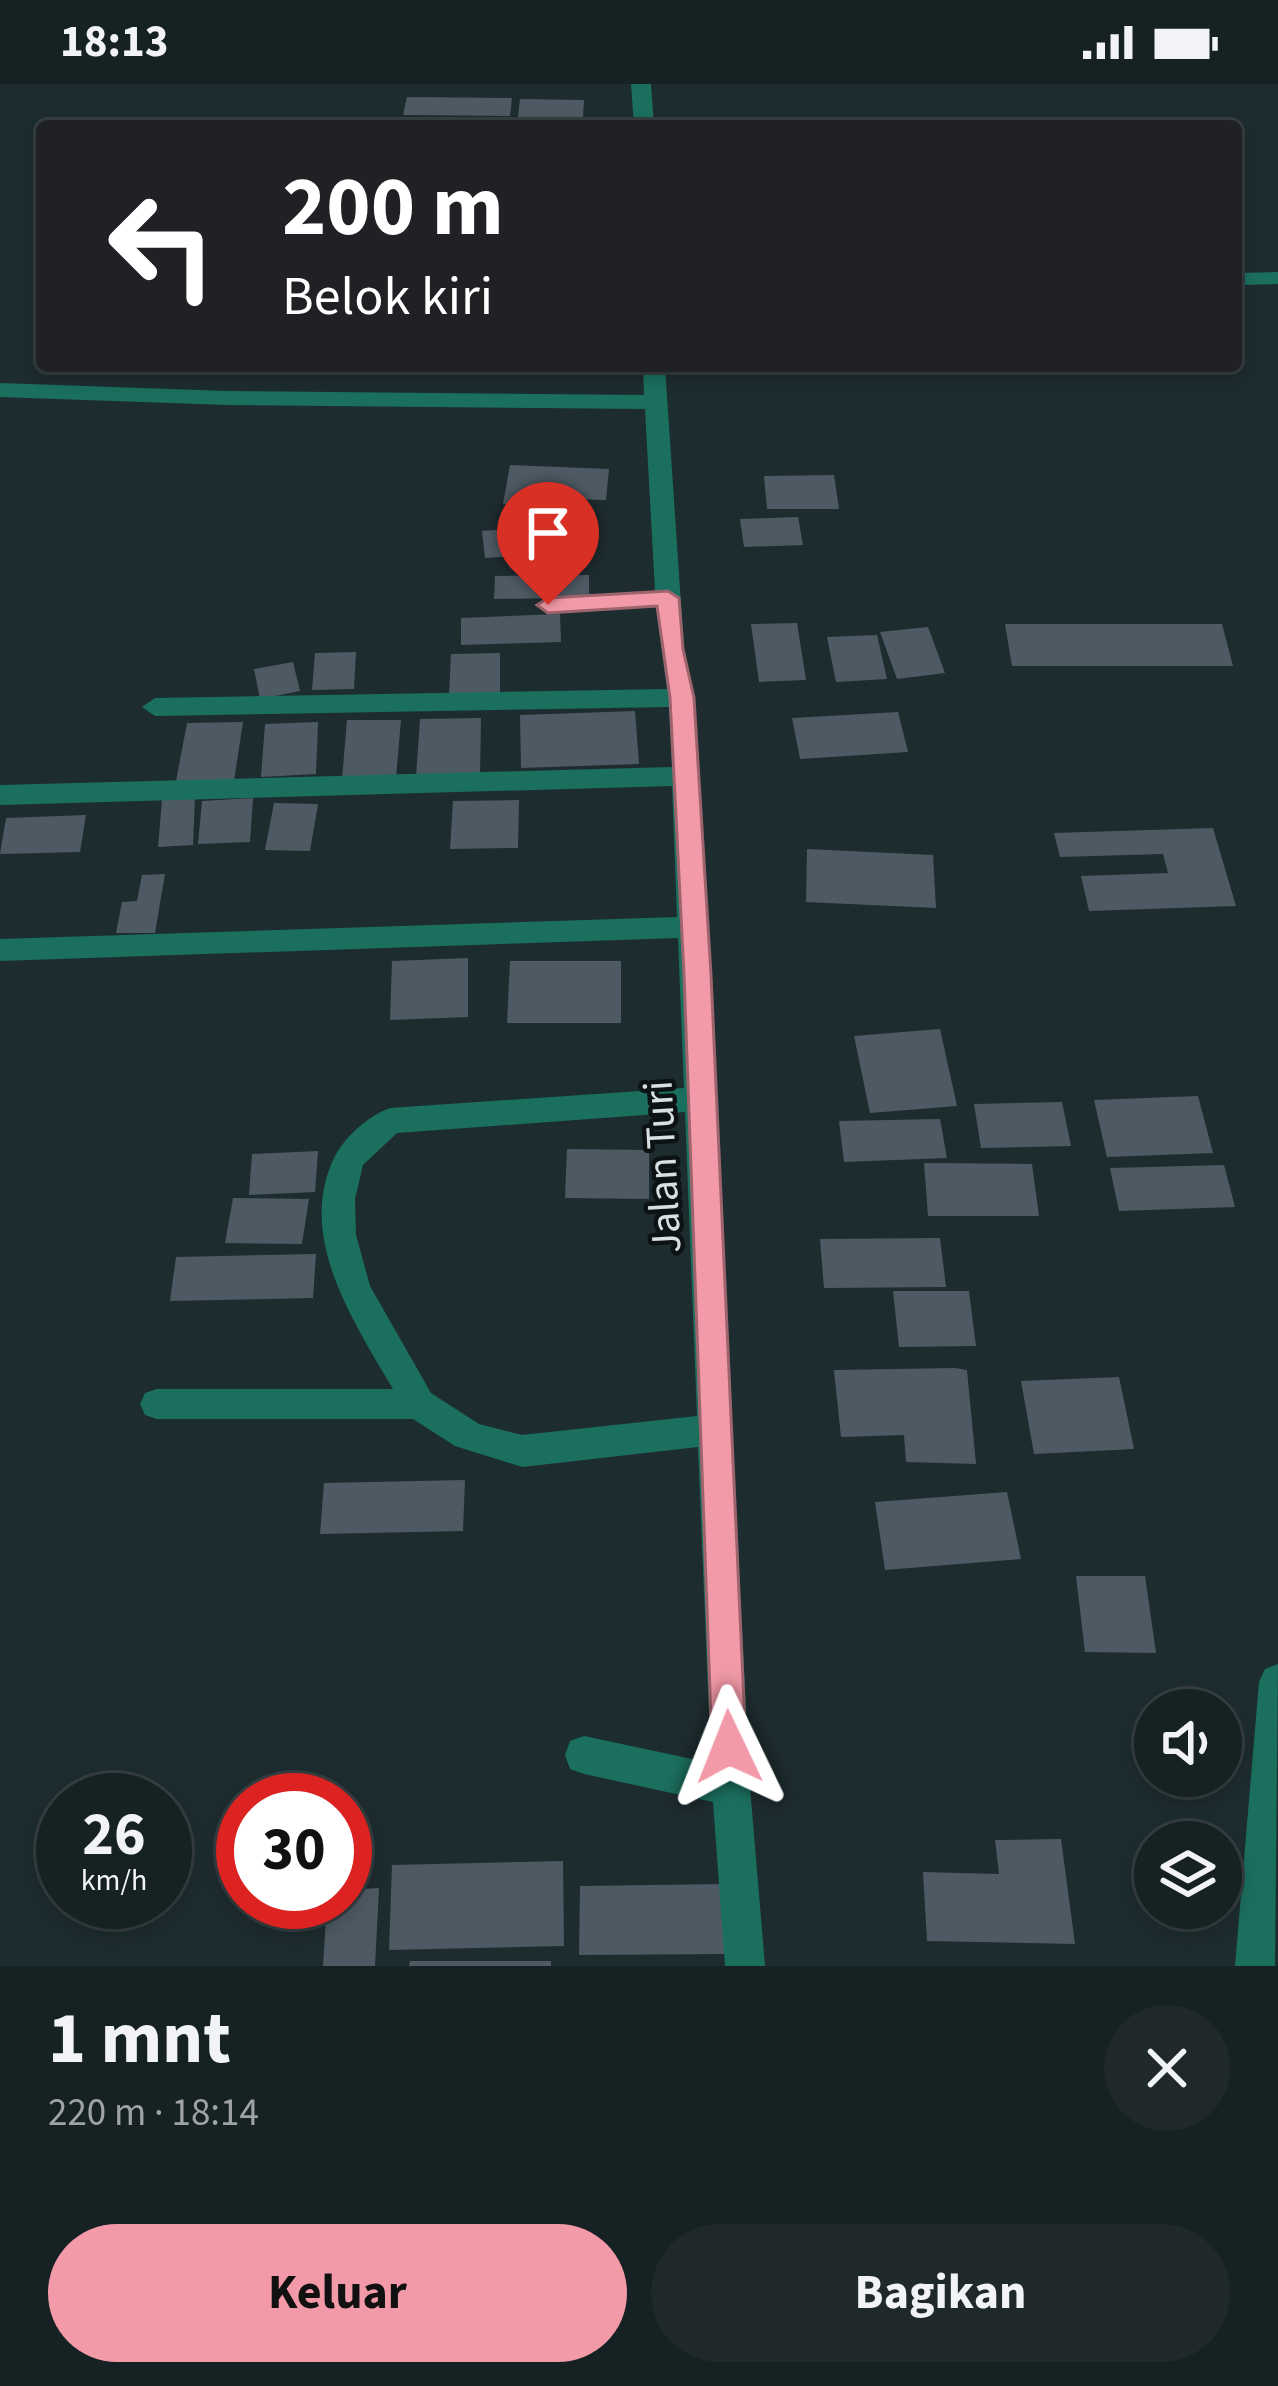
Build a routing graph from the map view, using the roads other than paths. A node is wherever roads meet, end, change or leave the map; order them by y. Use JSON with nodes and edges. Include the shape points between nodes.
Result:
{"nodes":[{"id":1,"x":1278,"y":278,"type":"edge"},
{"id":2,"x":1242,"y":279,"type":"edge"},
{"id":3,"x":654,"y":372,"type":"edge"},
{"id":4,"x":0,"y":390,"type":"edge"},
{"id":5,"x":656,"y":402,"type":"junction"},
{"id":6,"x":668,"y":598,"type":"junction"},
{"id":7,"x":548,"y":605,"type":"dead end"},
{"id":8,"x":682,"y":698,"type":"junction"},
{"id":9,"x":155,"y":706,"type":"dead end"},
{"id":10,"x":686,"y":776,"type":"junction"},
{"id":11,"x":0,"y":795,"type":"edge"},
{"id":12,"x":692,"y":926,"type":"junction"},
{"id":13,"x":0,"y":950,"type":"edge"},
{"id":14,"x":700,"y":1099,"type":"junction"},
{"id":15,"x":158,"y":1404,"type":"dead end"},
{"id":16,"x":418,"y":1404,"type":"junction"},
{"id":17,"x":718,"y":1429,"type":"junction"},
{"id":18,"x":1278,"y":1682,"type":"edge"},
{"id":19,"x":584,"y":1755,"type":"dead end"},
{"id":20,"x":730,"y":1787,"type":"junction"},
{"id":21,"x":745,"y":1966,"type":"edge"},
{"id":22,"x":1255,"y":1966,"type":"edge"}],
"edges":[{"from":1,"to":2,"type":"street"},
{"from":3,"to":5,"type":"street","name":"Jalan Turi"},
{"from":4,"to":5,"type":"street"},
{"from":5,"to":6,"type":"street","name":"Jalan Turi"},
{"from":6,"to":7,"type":"street"},
{"from":6,"to":8,"type":"street","name":"Jalan Turi"},
{"from":8,"to":9,"type":"street"},
{"from":8,"to":10,"type":"street","name":"Jalan Turi"},
{"from":10,"to":11,"type":"street"},
{"from":10,"to":12,"type":"street","name":"Jalan Turi"},
{"from":12,"to":13,"type":"street"},
{"from":12,"to":14,"type":"street","name":"Jalan Turi"},
{"from":14,"to":16,"type":"street","via":[[390,1121],[352,1153],[340,1184],[341,1260]]},
{"from":14,"to":17,"type":"street","name":"Jalan Turi"},
{"from":15,"to":16,"type":"street"},
{"from":16,"to":17,"type":"street","via":[[449,1429],[522,1451]]},
{"from":17,"to":20,"type":"street","name":"Jalan Turi"},
{"from":18,"to":22,"type":"street"},
{"from":19,"to":20,"type":"street"},
{"from":20,"to":21,"type":"street","name":"Jalan Turi"}]}
